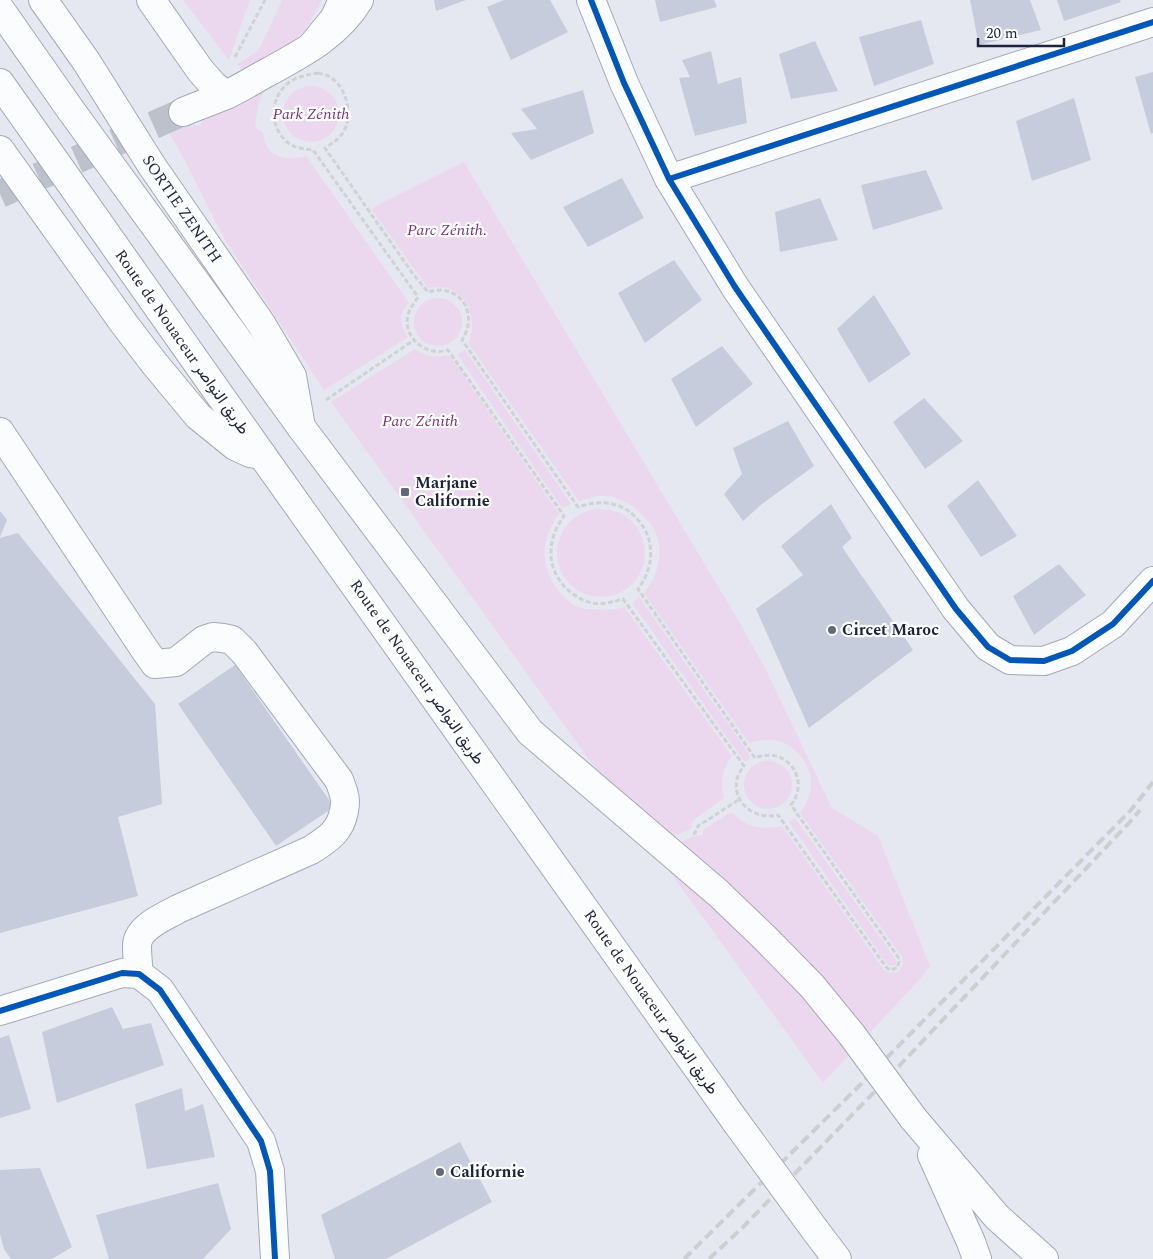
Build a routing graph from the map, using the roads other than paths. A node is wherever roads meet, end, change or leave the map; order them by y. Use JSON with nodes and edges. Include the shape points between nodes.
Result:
{"nodes":[{"id":1,"x":43,"y":0,"type":"edge"},
{"id":2,"x":63,"y":0,"type":"edge"},
{"id":3,"x":151,"y":0,"type":"edge"},
{"id":4,"x":342,"y":0,"type":"edge"},
{"id":5,"x":359,"y":0,"type":"edge"},
{"id":6,"x":591,"y":0,"type":"edge"},
{"id":7,"x":0,"y":9,"type":"edge"},
{"id":8,"x":1153,"y":22,"type":"edge"},
{"id":9,"x":311,"y":47,"type":"junction"},
{"id":10,"x":0,"y":83,"type":"edge"},
{"id":11,"x":220,"y":90,"type":"junction"},
{"id":12,"x":183,"y":112,"type":"tunnel mouth"},
{"id":13,"x":0,"y":150,"type":"edge"},
{"id":14,"x":152,"y":166,"type":"junction"},
{"id":15,"x":669,"y":179,"type":"junction"},
{"id":16,"x":301,"y":427,"type":"junction"},
{"id":17,"x":0,"y":432,"type":"edge"},
{"id":18,"x":262,"y":455,"type":"junction"},
{"id":19,"x":1153,"y":581,"type":"edge"},
{"id":20,"x":139,"y":974,"type":"junction"},
{"id":21,"x":0,"y":1011,"type":"edge"},
{"id":22,"x":913,"y":1118,"type":"junction"},
{"id":23,"x":997,"y":1217,"type":"junction"},
{"id":24,"x":275,"y":1259,"type":"edge"},
{"id":25,"x":837,"y":1259,"type":"edge"},
{"id":26,"x":977,"y":1259,"type":"edge"},
{"id":27,"x":1026,"y":1259,"type":"edge"},
{"id":28,"x":1044,"y":1259,"type":"edge"}],
"edges":[{"from":1,"to":14,"type":"main road","name":"SORTIE ZENITH"},
{"from":2,"to":14,"type":"main road","via":[[138,122]]},
{"from":3,"to":11,"type":"main road","via":[[200,70]]},
{"from":4,"to":9,"type":"main road","via":[[334,19]]},
{"from":5,"to":9,"type":"main road","via":[[334,31]]},
{"from":6,"to":15,"type":"main road","via":[[624,83]]},
{"from":7,"to":16,"type":"main road"},
{"from":8,"to":15,"type":"main road"},
{"from":9,"to":11,"type":"main road","via":[[294,58]]},
{"from":10,"to":18,"type":"main road","name":"Route de Nouaceur طريق النواصر"},
{"from":11,"to":12,"type":"main road"},
{"from":13,"to":18,"type":"main road","via":[[154,363],[198,416],[235,446]]},
{"from":14,"to":16,"type":"main road","name":"SORTIE ZENITH","via":[[257,318],[292,376]]},
{"from":15,"to":19,"type":"main road","via":[[735,287],[956,609],[988,647],[1010,660],[1044,661],[1072,651],[1113,624]]},
{"from":16,"to":22,"type":"main road","bridge":true,"via":[[530,732],[725,899],[766,939],[812,986]]},
{"from":17,"to":20,"type":"main road","via":[[156,664],[176,662],[204,640],[232,640],[339,780],[344,795],[340,826],[311,850],[178,909],[147,928],[137,944]]},
{"from":18,"to":25,"type":"main road","name":"Route de Nouaceur طريق النواصر","bridge":true},
{"from":20,"to":21,"type":"main road","via":[[122,973]]},
{"from":20,"to":24,"type":"main road","via":[[160,990],[261,1141],[270,1171]]},
{"from":22,"to":23,"type":"main road"},
{"from":22,"to":26,"type":"main road","via":[[934,1158]]},
{"from":23,"to":27,"type":"main road"},
{"from":23,"to":28,"type":"main road"}]}
